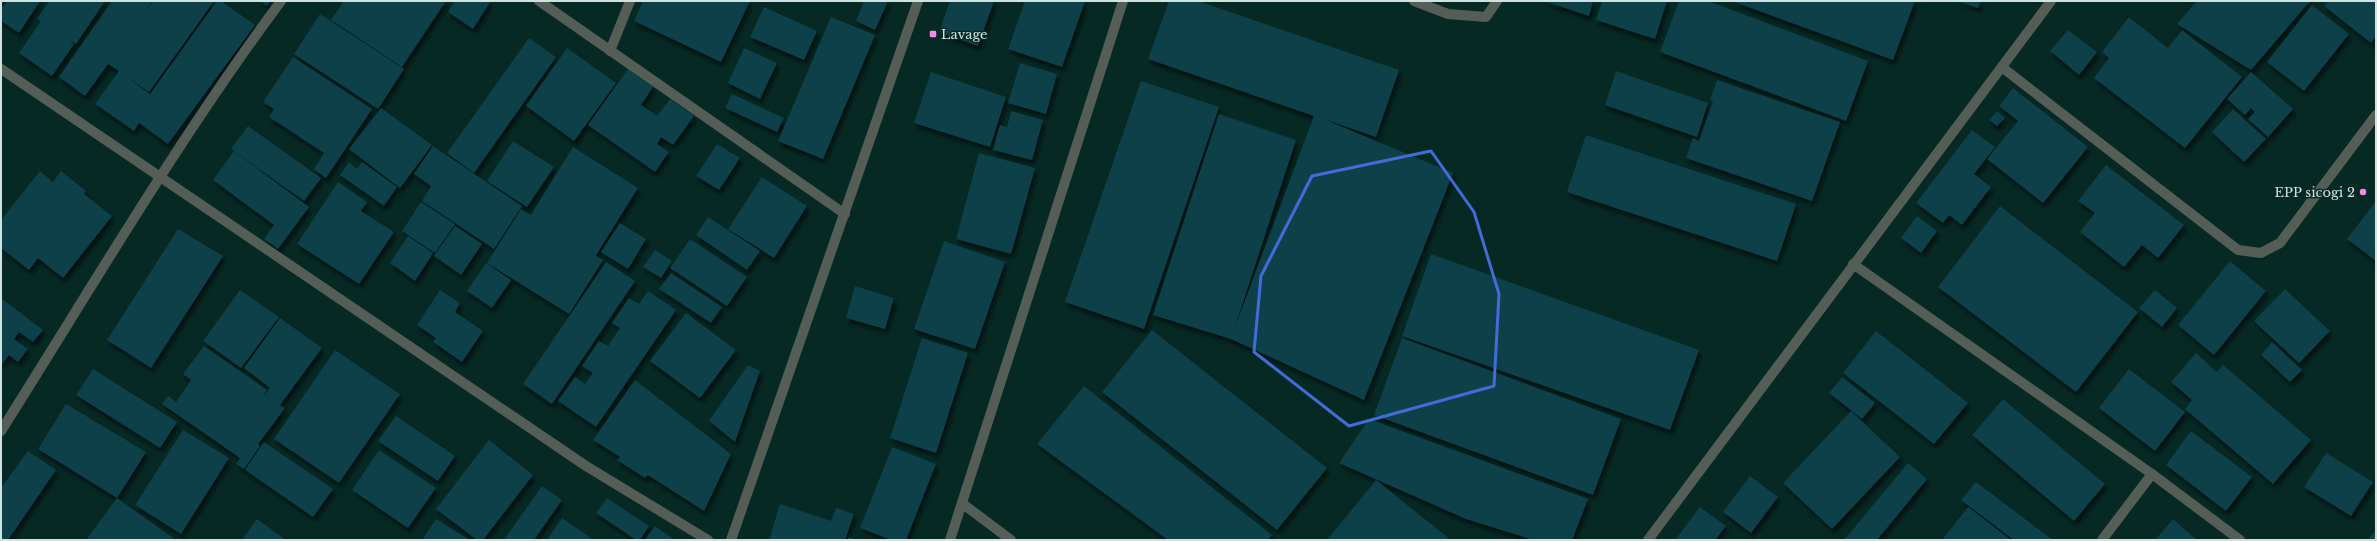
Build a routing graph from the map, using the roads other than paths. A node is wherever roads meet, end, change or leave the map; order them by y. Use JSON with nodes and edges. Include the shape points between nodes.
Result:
{"nodes":[{"id":1,"x":281,"y":1,"type":"edge"},
{"id":2,"x":539,"y":1,"type":"edge"},
{"id":3,"x":630,"y":1,"type":"edge"},
{"id":4,"x":918,"y":1,"type":"edge"},
{"id":5,"x":1122,"y":1,"type":"edge"},
{"id":6,"x":1414,"y":1,"type":"edge"},
{"id":7,"x":1497,"y":1,"type":"edge"},
{"id":8,"x":2051,"y":1,"type":"edge"},
{"id":9,"x":610,"y":51,"type":"junction"},
{"id":10,"x":2003,"y":68,"type":"junction"},
{"id":11,"x":1,"y":69,"type":"edge"},
{"id":12,"x":2376,"y":115,"type":"edge"},
{"id":13,"x":161,"y":178,"type":"junction"},
{"id":14,"x":845,"y":214,"type":"junction"},
{"id":15,"x":1853,"y":264,"type":"junction"},
{"id":16,"x":1,"y":431,"type":"edge"},
{"id":17,"x":2152,"y":474,"type":"junction"},
{"id":18,"x":962,"y":504,"type":"junction"},
{"id":19,"x":708,"y":540,"type":"edge"},
{"id":20,"x":731,"y":540,"type":"edge"},
{"id":21,"x":950,"y":540,"type":"edge"},
{"id":22,"x":1011,"y":540,"type":"edge"},
{"id":23,"x":1648,"y":540,"type":"edge"},
{"id":24,"x":2102,"y":540,"type":"edge"},
{"id":25,"x":2240,"y":540,"type":"edge"}],
"edges":[{"from":1,"to":13,"type":"street"},
{"from":2,"to":9,"type":"street"},
{"from":3,"to":9,"type":"street"},
{"from":4,"to":14,"type":"street"},
{"from":5,"to":18,"type":"street"},
{"from":6,"to":7,"type":"street","via":[[1448,14],[1486,17]]},
{"from":8,"to":10,"type":"street"},
{"from":9,"to":14,"type":"street"},
{"from":10,"to":12,"type":"street","via":[[2238,250],[2261,253],[2280,243]]},
{"from":10,"to":15,"type":"street"},
{"from":11,"to":13,"type":"street"},
{"from":13,"to":16,"type":"street"},
{"from":13,"to":19,"type":"street","via":[[586,466]]},
{"from":14,"to":20,"type":"street"},
{"from":15,"to":17,"type":"street"},
{"from":15,"to":23,"type":"street"},
{"from":17,"to":24,"type":"street"},
{"from":17,"to":25,"type":"street"},
{"from":18,"to":21,"type":"street"},
{"from":18,"to":22,"type":"street"}]}
